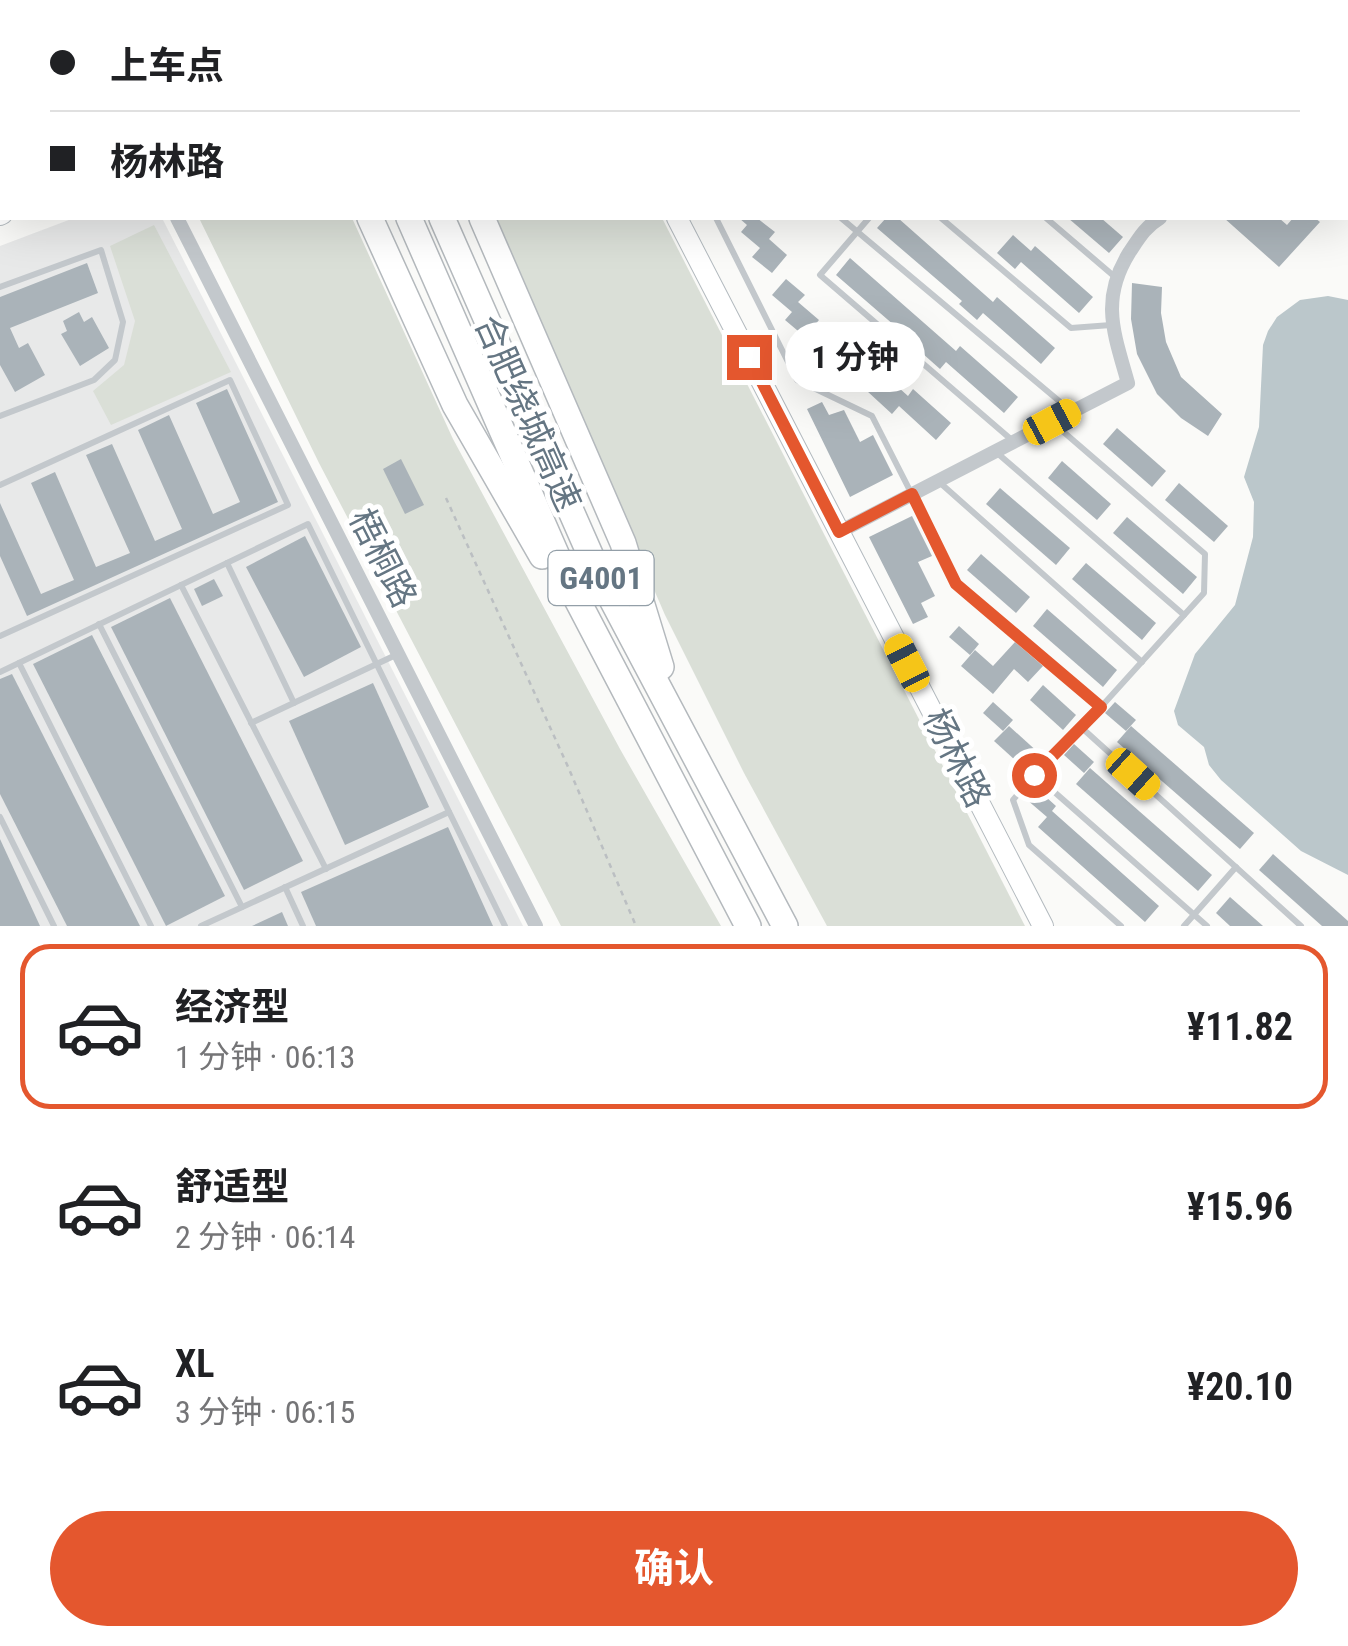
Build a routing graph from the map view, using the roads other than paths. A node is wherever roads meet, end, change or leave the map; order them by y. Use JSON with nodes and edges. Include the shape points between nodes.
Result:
{"nodes":[{"id":1,"x":178,"y":220,"type":"edge"},
{"id":2,"x":371,"y":220,"type":"edge"},
{"id":3,"x":411,"y":220,"type":"edge"},
{"id":4,"x":443,"y":220,"type":"edge"},
{"id":5,"x":483,"y":220,"type":"edge"},
{"id":6,"x":679,"y":220,"type":"edge"},
{"id":7,"x":717,"y":220,"type":"edge"},
{"id":8,"x":843,"y":220,"type":"edge"},
{"id":9,"x":867,"y":220,"type":"edge"},
{"id":10,"x":943,"y":220,"type":"edge"},
{"id":11,"x":1048,"y":220,"type":"edge"},
{"id":12,"x":1141,"y":222,"type":"edge"},
{"id":13,"x":857,"y":231,"type":"junction"},
{"id":14,"x":1114,"y":277,"type":"junction"},
{"id":15,"x":0,"y":287,"type":"edge"},
{"id":16,"x":1111,"y":324,"type":"junction"},
{"id":17,"x":1072,"y":412,"type":"junction"},
{"id":18,"x":0,"y":416,"type":"edge"},
{"id":19,"x":1052,"y":422,"type":"junction"},
{"id":20,"x":1014,"y":442,"type":"junction"},
{"id":21,"x":995,"y":452,"type":"junction"},
{"id":22,"x":938,"y":481,"type":"junction"},
{"id":23,"x":0,"y":485,"type":"edge"},
{"id":24,"x":912,"y":494,"type":"junction"},
{"id":25,"x":839,"y":532,"type":"junction"},
{"id":26,"x":227,"y":563,"type":"junction"},
{"id":27,"x":180,"y":585,"type":"junction"},
{"id":28,"x":1184,"y":616,"type":"junction"},
{"id":29,"x":100,"y":624,"type":"junction"},
{"id":30,"x":0,"y":636,"type":"edge"},
{"id":31,"x":398,"y":654,"type":"junction"},
{"id":32,"x":1142,"y":662,"type":"junction"},
{"id":33,"x":19,"y":663,"type":"junction"},
{"id":34,"x":377,"y":664,"type":"junction"},
{"id":35,"x":0,"y":672,"type":"edge"},
{"id":36,"x":294,"y":703,"type":"junction"},
{"id":37,"x":1101,"y":707,"type":"junction"},
{"id":38,"x":251,"y":723,"type":"junction"},
{"id":39,"x":678,"y":725,"type":"junction"},
{"id":40,"x":1082,"y":728,"type":"junction"},
{"id":41,"x":648,"y":736,"type":"junction"},
{"id":42,"x":1034,"y":775,"type":"junction"},
{"id":43,"x":450,"y":812,"type":"junction"},
{"id":44,"x":0,"y":816,"type":"edge"},
{"id":45,"x":1236,"y":867,"type":"junction"},
{"id":46,"x":326,"y":869,"type":"junction"},
{"id":47,"x":285,"y":888,"type":"junction"},
{"id":48,"x":242,"y":907,"type":"junction"},
{"id":49,"x":1194,"y":914,"type":"junction"},
{"id":50,"x":54,"y":926,"type":"edge"},
{"id":51,"x":151,"y":926,"type":"edge"},
{"id":52,"x":201,"y":926,"type":"edge"},
{"id":53,"x":303,"y":926,"type":"edge"},
{"id":54,"x":505,"y":926,"type":"edge"},
{"id":55,"x":536,"y":926,"type":"edge"},
{"id":56,"x":748,"y":926,"type":"edge"},
{"id":57,"x":785,"y":926,"type":"edge"},
{"id":58,"x":1043,"y":926,"type":"edge"},
{"id":59,"x":1121,"y":926,"type":"edge"},
{"id":60,"x":1184,"y":926,"type":"edge"},
{"id":61,"x":1207,"y":926,"type":"edge"},
{"id":62,"x":1301,"y":926,"type":"edge"}],
"edges":[{"from":1,"to":31,"type":"street","name":"梧桐路"},
{"from":2,"to":41,"type":"highway","via":[[455,405]]},
{"from":3,"to":41,"type":"highway","name":"合肥绕城高速","number":"G4001","via":[[570,588]]},
{"from":4,"to":39,"type":"highway","name":"合肥绕城高速","number":"G4001","via":[[600,576]]},
{"from":5,"to":39,"type":"highway","via":[[623,543]]},
{"from":6,"to":25,"type":"street","name":"杨林路"},
{"from":7,"to":24,"type":"lane","via":[[797,380],[872,416]]},
{"from":8,"to":13,"type":"lane"},
{"from":9,"to":13,"type":"lane"},
{"from":10,"to":16,"type":"lane","via":[[1071,328]]},
{"from":11,"to":14,"type":"lane"},
{"from":12,"to":14,"type":"street"},
{"from":13,"to":17,"type":"lane"},
{"from":13,"to":20,"type":"lane","via":[[820,274]]},
{"from":14,"to":16,"type":"street"},
{"from":15,"to":18,"type":"lane","via":[[101,250],[123,322],[115,360],[94,380]]},
{"from":16,"to":17,"type":"street","via":[[1128,383]]},
{"from":17,"to":19,"type":"street"},
{"from":19,"to":20,"type":"street"},
{"from":19,"to":28,"type":"lane","via":[[1206,554],[1204,593]]},
{"from":20,"to":21,"type":"street"},
{"from":21,"to":22,"type":"street"},
{"from":21,"to":28,"type":"lane"},
{"from":22,"to":24,"type":"street"},
{"from":22,"to":32,"type":"lane"},
{"from":23,"to":30,"type":"lane","via":[[230,380],[288,505]]},
{"from":24,"to":25,"type":"street"},
{"from":24,"to":37,"type":"lane","via":[[956,584]]},
{"from":25,"to":58,"type":"street","name":"杨林路"},
{"from":26,"to":27,"type":"lane"},
{"from":26,"to":34,"type":"lane","via":[[308,524]]},
{"from":26,"to":36,"type":"lane"},
{"from":27,"to":29,"type":"lane"},
{"from":27,"to":38,"type":"lane"},
{"from":28,"to":32,"type":"lane"},
{"from":29,"to":33,"type":"lane"},
{"from":29,"to":48,"type":"lane"},
{"from":31,"to":34,"type":"lane"},
{"from":31,"to":55,"type":"street","name":"梧桐路"},
{"from":32,"to":37,"type":"lane"},
{"from":33,"to":35,"type":"lane"},
{"from":33,"to":51,"type":"lane"},
{"from":34,"to":36,"type":"lane"},
{"from":34,"to":43,"type":"lane"},
{"from":36,"to":38,"type":"lane"},
{"from":37,"to":40,"type":"lane"},
{"from":38,"to":46,"type":"lane"},
{"from":39,"to":57,"type":"highway","name":"合肥绕城高速","number":"G4001"},
{"from":40,"to":42,"type":"lane"},
{"from":40,"to":45,"type":"lane"},
{"from":41,"to":56,"type":"highway","name":"合肥绕城高速","number":"G4001"},
{"from":42,"to":49,"type":"lane"},
{"from":42,"to":59,"type":"lane","via":[[1013,800],[1029,846]]},
{"from":43,"to":46,"type":"lane"},
{"from":43,"to":54,"type":"lane"},
{"from":44,"to":50,"type":"lane"},
{"from":45,"to":49,"type":"lane"},
{"from":45,"to":62,"type":"lane"},
{"from":46,"to":47,"type":"lane"},
{"from":47,"to":48,"type":"lane"},
{"from":47,"to":53,"type":"lane"},
{"from":48,"to":52,"type":"lane"},
{"from":49,"to":60,"type":"lane"},
{"from":49,"to":61,"type":"lane"}]}
